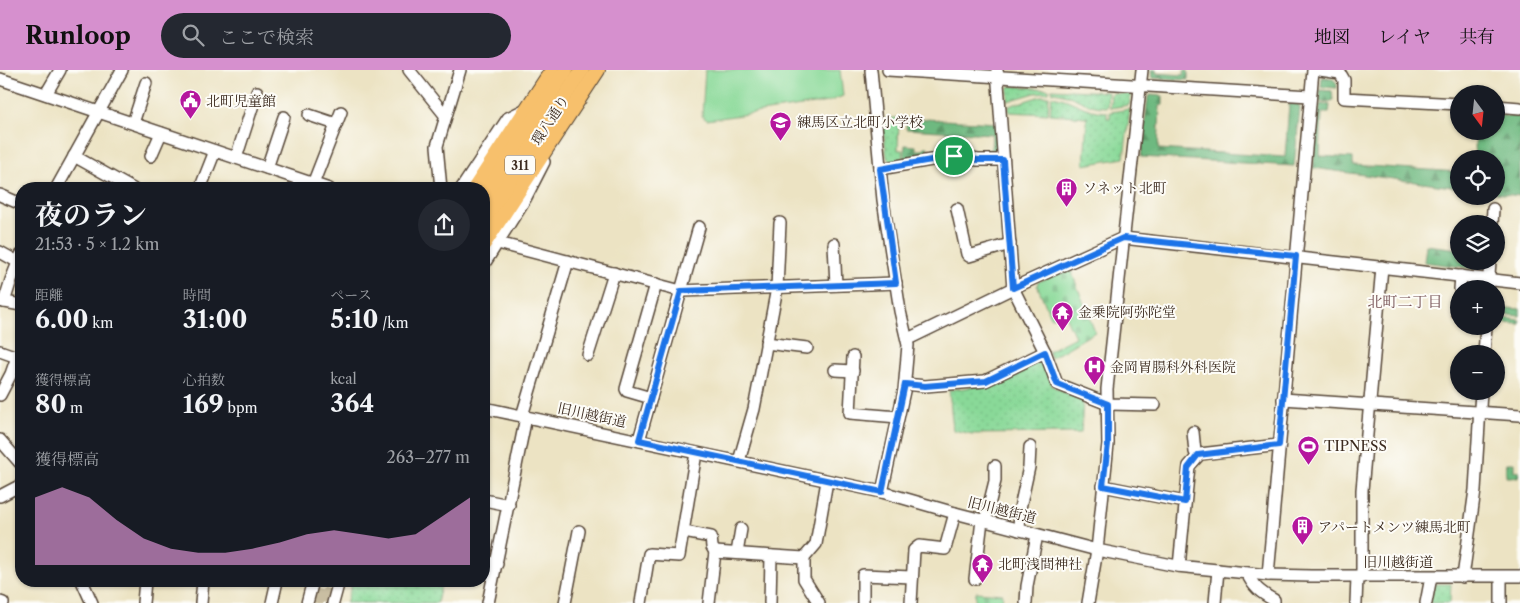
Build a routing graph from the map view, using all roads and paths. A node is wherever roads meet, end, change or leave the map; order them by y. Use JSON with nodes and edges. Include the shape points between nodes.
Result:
{"nodes":[{"id":1,"x":60,"y":70,"type":"edge"},
{"id":2,"x":122,"y":70,"type":"edge"},
{"id":3,"x":409,"y":70,"type":"edge"},
{"id":4,"x":460,"y":70,"type":"edge"},
{"id":5,"x":552,"y":70,"type":"edge"},
{"id":6,"x":566,"y":70,"type":"edge"},
{"id":7,"x":582,"y":70,"type":"edge"},
{"id":8,"x":598,"y":70,"type":"edge"},
{"id":9,"x":871,"y":70,"type":"edge"},
{"id":10,"x":888,"y":70,"type":"edge"},
{"id":11,"x":1142,"y":70,"type":"edge"},
{"id":12,"x":1313,"y":70,"type":"edge"},
{"id":13,"x":1320,"y":70,"type":"edge"},
{"id":14,"x":997,"y":73,"type":"edge"},
{"id":15,"x":0,"y":79,"type":"edge"},
{"id":16,"x":146,"y":83,"type":"dead end"},
{"id":17,"x":1140,"y":85,"type":"junction"},
{"id":18,"x":257,"y":92,"type":"dead end"},
{"id":19,"x":46,"y":94,"type":"junction"},
{"id":20,"x":1310,"y":96,"type":"junction"},
{"id":21,"x":1450,"y":104,"type":"edge"},
{"id":22,"x":1505,"y":107,"type":"edge"},
{"id":23,"x":1520,"y":108,"type":"edge"},
{"id":24,"x":526,"y":109,"type":"junction"},
{"id":25,"x":555,"y":111,"type":"junction"},
{"id":26,"x":98,"y":112,"type":"junction"},
{"id":27,"x":341,"y":112,"type":"dead end"},
{"id":28,"x":309,"y":115,"type":"dead end"},
{"id":29,"x":445,"y":115,"type":"junction"},
{"id":30,"x":284,"y":117,"type":"dead end"},
{"id":31,"x":132,"y":124,"type":"junction"},
{"id":32,"x":336,"y":124,"type":"junction"},
{"id":33,"x":161,"y":133,"type":"junction"},
{"id":34,"x":215,"y":151,"type":"junction"},
{"id":35,"x":74,"y":156,"type":"junction"},
{"id":36,"x":152,"y":156,"type":"dead end"},
{"id":37,"x":236,"y":158,"type":"junction"},
{"id":38,"x":1003,"y":160,"type":"junction"},
{"id":39,"x":267,"y":168,"type":"junction"},
{"id":40,"x":880,"y":169,"type":"junction"},
{"id":41,"x":60,"y":182,"type":"edge"},
{"id":42,"x":120,"y":182,"type":"edge"},
{"id":43,"x":203,"y":182,"type":"edge"},
{"id":44,"x":303,"y":182,"type":"edge"},
{"id":45,"x":314,"y":182,"type":"edge"},
{"id":46,"x":441,"y":182,"type":"edge"},
{"id":47,"x":466,"y":182,"type":"edge"},
{"id":48,"x":479,"y":182,"type":"edge"},
{"id":49,"x":490,"y":189,"type":"edge"},
{"id":50,"x":0,"y":195,"type":"edge"},
{"id":51,"x":15,"y":201,"type":"edge"},
{"id":52,"x":957,"y":209,"type":"dead end"},
{"id":53,"x":1493,"y":209,"type":"dead end"},
{"id":54,"x":490,"y":211,"type":"edge"},
{"id":55,"x":1493,"y":215,"type":"edge"},
{"id":56,"x":780,"y":223,"type":"dead end"},
{"id":57,"x":699,"y":226,"type":"dead end"},
{"id":58,"x":490,"y":233,"type":"edge"},
{"id":59,"x":1123,"y":238,"type":"junction"},
{"id":60,"x":498,"y":242,"type":"junction"},
{"id":61,"x":834,"y":244,"type":"dead end"},
{"id":62,"x":1010,"y":244,"type":"junction"},
{"id":63,"x":0,"y":252,"type":"edge"},
{"id":64,"x":490,"y":255,"type":"edge"},
{"id":65,"x":1296,"y":256,"type":"junction"},
{"id":66,"x":15,"y":257,"type":"edge"},
{"id":67,"x":568,"y":261,"type":"junction"},
{"id":68,"x":1382,"y":267,"type":"junction"},
{"id":69,"x":15,"y":271,"type":"edge"},
{"id":70,"x":614,"y":273,"type":"junction"},
{"id":71,"x":1461,"y":276,"type":"junction"},
{"id":72,"x":1461,"y":280,"type":"edge"},
{"id":73,"x":1474,"y":280,"type":"edge"},
{"id":74,"x":896,"y":283,"type":"junction"},
{"id":75,"x":1505,"y":283,"type":"edge"},
{"id":76,"x":1520,"y":283,"type":"edge"},
{"id":77,"x":656,"y":284,"type":"junction"},
{"id":78,"x":836,"y":285,"type":"junction"},
{"id":79,"x":777,"y":288,"type":"junction"},
{"id":80,"x":1013,"y":288,"type":"junction"},
{"id":81,"x":681,"y":291,"type":"junction"},
{"id":82,"x":2,"y":301,"type":"edge"},
{"id":83,"x":15,"y":304,"type":"edge"},
{"id":84,"x":908,"y":339,"type":"junction"},
{"id":85,"x":766,"y":343,"type":"junction"},
{"id":86,"x":807,"y":348,"type":"dead end"},
{"id":87,"x":0,"y":351,"type":"edge"},
{"id":88,"x":1045,"y":352,"type":"junction"},
{"id":89,"x":588,"y":354,"type":"dead end"},
{"id":90,"x":15,"y":356,"type":"edge"},
{"id":91,"x":854,"y":357,"type":"dead end"},
{"id":92,"x":15,"y":363,"type":"edge"},
{"id":93,"x":835,"y":370,"type":"dead end"},
{"id":94,"x":852,"y":371,"type":"junction"},
{"id":95,"x":905,"y":384,"type":"junction"},
{"id":96,"x":0,"y":395,"type":"edge"},
{"id":97,"x":651,"y":398,"type":"junction"},
{"id":98,"x":1283,"y":399,"type":"junction"},
{"id":99,"x":1481,"y":400,"type":"edge"},
{"id":100,"x":1108,"y":404,"type":"junction"},
{"id":101,"x":1370,"y":404,"type":"junction"},
{"id":102,"x":1155,"y":405,"type":"dead end"},
{"id":103,"x":490,"y":409,"type":"edge"},
{"id":104,"x":1480,"y":413,"type":"junction"},
{"id":105,"x":1520,"y":415,"type":"edge"},
{"id":106,"x":524,"y":417,"type":"junction"},
{"id":107,"x":898,"y":417,"type":"junction"},
{"id":108,"x":1193,"y":432,"type":"dead end"},
{"id":109,"x":0,"y":440,"type":"edge"},
{"id":110,"x":639,"y":440,"type":"junction"},
{"id":111,"x":1279,"y":445,"type":"junction"},
{"id":112,"x":1030,"y":447,"type":"dead end"},
{"id":113,"x":696,"y":453,"type":"junction"},
{"id":114,"x":1198,"y":455,"type":"junction"},
{"id":115,"x":15,"y":457,"type":"edge"},
{"id":116,"x":739,"y":462,"type":"junction"},
{"id":117,"x":995,"y":466,"type":"dead end"},
{"id":118,"x":827,"y":481,"type":"junction"},
{"id":119,"x":1103,"y":486,"type":"junction"},
{"id":120,"x":15,"y":488,"type":"edge"},
{"id":121,"x":882,"y":492,"type":"junction"},
{"id":122,"x":0,"y":496,"type":"edge"},
{"id":123,"x":490,"y":501,"type":"edge"},
{"id":124,"x":1185,"y":502,"type":"junction"},
{"id":125,"x":509,"y":506,"type":"junction"},
{"id":126,"x":955,"y":514,"type":"junction"},
{"id":127,"x":984,"y":521,"type":"junction"},
{"id":128,"x":740,"y":529,"type":"dead end"},
{"id":129,"x":1020,"y":530,"type":"junction"},
{"id":130,"x":579,"y":531,"type":"dead end"},
{"id":131,"x":684,"y":532,"type":"junction"},
{"id":132,"x":1037,"y":535,"type":"junction"},
{"id":133,"x":1097,"y":550,"type":"junction"},
{"id":134,"x":715,"y":552,"type":"junction"},
{"id":135,"x":737,"y":553,"type":"junction"},
{"id":136,"x":771,"y":556,"type":"junction"},
{"id":137,"x":804,"y":558,"type":"junction"},
{"id":138,"x":490,"y":562,"type":"edge"},
{"id":139,"x":497,"y":564,"type":"junction"},
{"id":140,"x":1179,"y":566,"type":"junction"},
{"id":141,"x":1218,"y":570,"type":"junction"},
{"id":142,"x":1247,"y":573,"type":"junction"},
{"id":143,"x":1268,"y":575,"type":"junction"},
{"id":144,"x":912,"y":576,"type":"junction"},
{"id":145,"x":1520,"y":576,"type":"edge"},
{"id":146,"x":1359,"y":577,"type":"junction"},
{"id":147,"x":1431,"y":577,"type":"junction"},
{"id":148,"x":1463,"y":577,"type":"junction"},
{"id":149,"x":1501,"y":577,"type":"junction"},
{"id":150,"x":975,"y":579,"type":"dead end"},
{"id":151,"x":85,"y":587,"type":"edge"},
{"id":152,"x":144,"y":587,"type":"edge"},
{"id":153,"x":202,"y":587,"type":"edge"},
{"id":154,"x":276,"y":587,"type":"edge"},
{"id":155,"x":311,"y":587,"type":"edge"},
{"id":156,"x":337,"y":587,"type":"edge"},
{"id":157,"x":92,"y":603,"type":"edge"},
{"id":158,"x":143,"y":603,"type":"edge"},
{"id":159,"x":201,"y":603,"type":"edge"},
{"id":160,"x":272,"y":603,"type":"edge"},
{"id":161,"x":307,"y":603,"type":"edge"},
{"id":162,"x":333,"y":603,"type":"edge"},
{"id":163,"x":488,"y":603,"type":"edge"},
{"id":164,"x":565,"y":603,"type":"edge"},
{"id":165,"x":641,"y":603,"type":"edge"},
{"id":166,"x":710,"y":603,"type":"edge"},
{"id":167,"x":770,"y":603,"type":"edge"},
{"id":168,"x":819,"y":603,"type":"edge"},
{"id":169,"x":863,"y":603,"type":"edge"},
{"id":170,"x":911,"y":603,"type":"edge"},
{"id":171,"x":1026,"y":603,"type":"edge"},
{"id":172,"x":1088,"y":603,"type":"edge"},
{"id":173,"x":1215,"y":603,"type":"edge"},
{"id":174,"x":1274,"y":603,"type":"edge"},
{"id":175,"x":1356,"y":603,"type":"edge"},
{"id":176,"x":1426,"y":603,"type":"edge"},
{"id":177,"x":1501,"y":603,"type":"edge"}],
"edges":[{"from":1,"to":19,"type":"street"},
{"from":2,"to":26,"type":"street"},
{"from":3,"to":29,"type":"street"},
{"from":4,"to":29,"type":"street"},
{"from":5,"to":24,"type":"main road"},
{"from":6,"to":25,"type":"main road","name":"環八通り","number":"311"},
{"from":7,"to":25,"type":"main road","name":"環八通り","number":"311"},
{"from":8,"to":25,"type":"main road"},
{"from":9,"to":40,"type":"street"},
{"from":10,"to":14,"type":"street"},
{"from":11,"to":17,"type":"street"},
{"from":12,"to":20,"type":"street"},
{"from":13,"to":21,"type":"street","via":[[1340,73],[1344,80],[1344,98]]},
{"from":14,"to":17,"type":"street"},
{"from":14,"to":38,"type":"street"},
{"from":15,"to":19,"type":"street"},
{"from":16,"to":31,"type":"street"},
{"from":17,"to":20,"type":"street"},
{"from":17,"to":59,"type":"street"},
{"from":18,"to":37,"type":"street"},
{"from":19,"to":26,"type":"street"},
{"from":20,"to":65,"type":"street"},
{"from":22,"to":23,"type":"street"},
{"from":24,"to":47,"type":"street","via":[[508,118]]},
{"from":24,"to":48,"type":"main road"},
{"from":25,"to":49,"type":"main road","name":"環八通り","number":"311"},
{"from":25,"to":54,"type":"main road","name":"環八通り","number":"311"},
{"from":25,"to":58,"type":"main road"},
{"from":25,"to":60,"type":"street","via":[[525,199]]},
{"from":26,"to":31,"type":"street"},
{"from":26,"to":35,"type":"street"},
{"from":27,"to":32,"type":"street"},
{"from":28,"to":32,"type":"street"},
{"from":29,"to":46,"type":"street","via":[[436,146]]},
{"from":30,"to":39,"type":"street"},
{"from":31,"to":33,"type":"street"},
{"from":32,"to":45,"type":"street"},
{"from":33,"to":34,"type":"street"},
{"from":33,"to":36,"type":"street"},
{"from":34,"to":37,"type":"street"},
{"from":34,"to":43,"type":"street"},
{"from":35,"to":41,"type":"street"},
{"from":35,"to":42,"type":"street"},
{"from":37,"to":39,"type":"street"},
{"from":38,"to":40,"type":"street","via":[[954,156]]},
{"from":38,"to":62,"type":"street"},
{"from":39,"to":44,"type":"street"},
{"from":40,"to":74,"type":"street"},
{"from":50,"to":51,"type":"street"},
{"from":52,"to":62,"type":"street","via":[[969,256]]},
{"from":53,"to":55,"type":"street"},
{"from":56,"to":79,"type":"street"},
{"from":57,"to":81,"type":"street"},
{"from":59,"to":65,"type":"street"},
{"from":59,"to":80,"type":"street"},
{"from":59,"to":100,"type":"street"},
{"from":60,"to":64,"type":"street"},
{"from":60,"to":67,"type":"street"},
{"from":61,"to":78,"type":"street"},
{"from":62,"to":80,"type":"street"},
{"from":63,"to":66,"type":"street"},
{"from":65,"to":68,"type":"street"},
{"from":65,"to":98,"type":"street"},
{"from":67,"to":70,"type":"street"},
{"from":67,"to":106,"type":"street"},
{"from":68,"to":71,"type":"street"},
{"from":68,"to":101,"type":"street"},
{"from":69,"to":82,"type":"street"},
{"from":70,"to":77,"type":"street"},
{"from":70,"to":89,"type":"street"},
{"from":71,"to":72,"type":"street"},
{"from":71,"to":73,"type":"street"},
{"from":74,"to":78,"type":"street"},
{"from":74,"to":84,"type":"street"},
{"from":75,"to":76,"type":"street"},
{"from":77,"to":81,"type":"street"},
{"from":77,"to":97,"type":"street","via":[[626,389]]},
{"from":78,"to":79,"type":"street"},
{"from":79,"to":81,"type":"street"},
{"from":79,"to":85,"type":"street"},
{"from":80,"to":84,"type":"street"},
{"from":80,"to":88,"type":"street"},
{"from":81,"to":97,"type":"street"},
{"from":82,"to":83,"type":"street"},
{"from":84,"to":95,"type":"street"},
{"from":85,"to":86,"type":"street"},
{"from":85,"to":116,"type":"street","via":[[754,409]]},
{"from":87,"to":90,"type":"street"},
{"from":88,"to":95,"type":"street","via":[[986,381],[925,386]]},
{"from":88,"to":100,"type":"street","via":[[1057,384]]},
{"from":91,"to":94,"type":"street"},
{"from":92,"to":96,"type":"street"},
{"from":93,"to":94,"type":"street"},
{"from":94,"to":107,"type":"street","via":[[850,413]]},
{"from":95,"to":107,"type":"street"},
{"from":97,"to":110,"type":"street"},
{"from":98,"to":101,"type":"street"},
{"from":98,"to":111,"type":"street"},
{"from":99,"to":104,"type":"street"},
{"from":100,"to":102,"type":"street"},
{"from":100,"to":119,"type":"street"},
{"from":101,"to":104,"type":"street"},
{"from":101,"to":146,"type":"street","via":[[1362,490]]},
{"from":103,"to":106,"type":"street","name":"旧川越街道"},
{"from":104,"to":105,"type":"street"},
{"from":104,"to":148,"type":"street","via":[[1475,490]]},
{"from":106,"to":110,"type":"street","name":"旧川越街道"},
{"from":106,"to":125,"type":"street"},
{"from":107,"to":121,"type":"street"},
{"from":108,"to":114,"type":"street"},
{"from":109,"to":115,"type":"street"},
{"from":110,"to":113,"type":"street","name":"旧川越街道"},
{"from":111,"to":114,"type":"street"},
{"from":111,"to":143,"type":"street"},
{"from":112,"to":129,"type":"street","via":[[1020,508]]},
{"from":113,"to":116,"type":"street","name":"旧川越街道"},
{"from":113,"to":131,"type":"street"},
{"from":114,"to":124,"type":"street","via":[[1188,468]]},
{"from":116,"to":118,"type":"street","name":"旧川越街道"},
{"from":117,"to":127,"type":"street","via":[[995,481]]},
{"from":118,"to":121,"type":"street","name":"旧川越街道"},
{"from":118,"to":137,"type":"street","via":[[816,544]]},
{"from":119,"to":124,"type":"street"},
{"from":119,"to":133,"type":"street"},
{"from":120,"to":122,"type":"street"},
{"from":121,"to":126,"type":"street","name":"旧川越街道"},
{"from":123,"to":125,"type":"street"},
{"from":124,"to":140,"type":"street"},
{"from":125,"to":139,"type":"street"},
{"from":126,"to":127,"type":"street","name":"旧川越街道"},
{"from":126,"to":144,"type":"street","via":[[945,549],[920,546],[915,549]]},
{"from":127,"to":129,"type":"street","name":"旧川越街道"},
{"from":127,"to":150,"type":"street"},
{"from":128,"to":135,"type":"street"},
{"from":129,"to":132,"type":"street","name":"旧川越街道"},
{"from":130,"to":164,"type":"street"},
{"from":131,"to":134,"type":"street","via":[[711,537]]},
{"from":131,"to":165,"type":"street","via":[[679,556],[648,556]]},
{"from":132,"to":133,"type":"street","name":"旧川越街道"},
{"from":132,"to":171,"type":"street"},
{"from":133,"to":140,"type":"street","name":"旧川越街道"},
{"from":133,"to":172,"type":"street"},
{"from":134,"to":135,"type":"street"},
{"from":134,"to":166,"type":"street"},
{"from":135,"to":136,"type":"street"},
{"from":136,"to":137,"type":"street"},
{"from":136,"to":167,"type":"street"},
{"from":137,"to":168,"type":"street","via":[[804,579]]},
{"from":138,"to":139,"type":"street"},
{"from":139,"to":163,"type":"street"},
{"from":140,"to":141,"type":"street","name":"旧川越街道"},
{"from":141,"to":142,"type":"street","name":"旧川越街道"},
{"from":141,"to":173,"type":"street"},
{"from":142,"to":143,"type":"street","name":"旧川越街道"},
{"from":142,"to":174,"type":"street","via":[[1258,591]]},
{"from":143,"to":146,"type":"street","name":"旧川越街道"},
{"from":144,"to":169,"type":"street","via":[[863,575]]},
{"from":144,"to":170,"type":"street"},
{"from":145,"to":149,"type":"street","name":"旧川越街道"},
{"from":146,"to":147,"type":"street","name":"旧川越街道"},
{"from":146,"to":175,"type":"street"},
{"from":147,"to":148,"type":"street","name":"旧川越街道"},
{"from":147,"to":176,"type":"street"},
{"from":148,"to":149,"type":"street","name":"旧川越街道"},
{"from":149,"to":177,"type":"street"},
{"from":151,"to":157,"type":"street"},
{"from":152,"to":158,"type":"street"},
{"from":153,"to":159,"type":"street"},
{"from":154,"to":160,"type":"street"},
{"from":155,"to":161,"type":"street"},
{"from":156,"to":162,"type":"street"}]}
